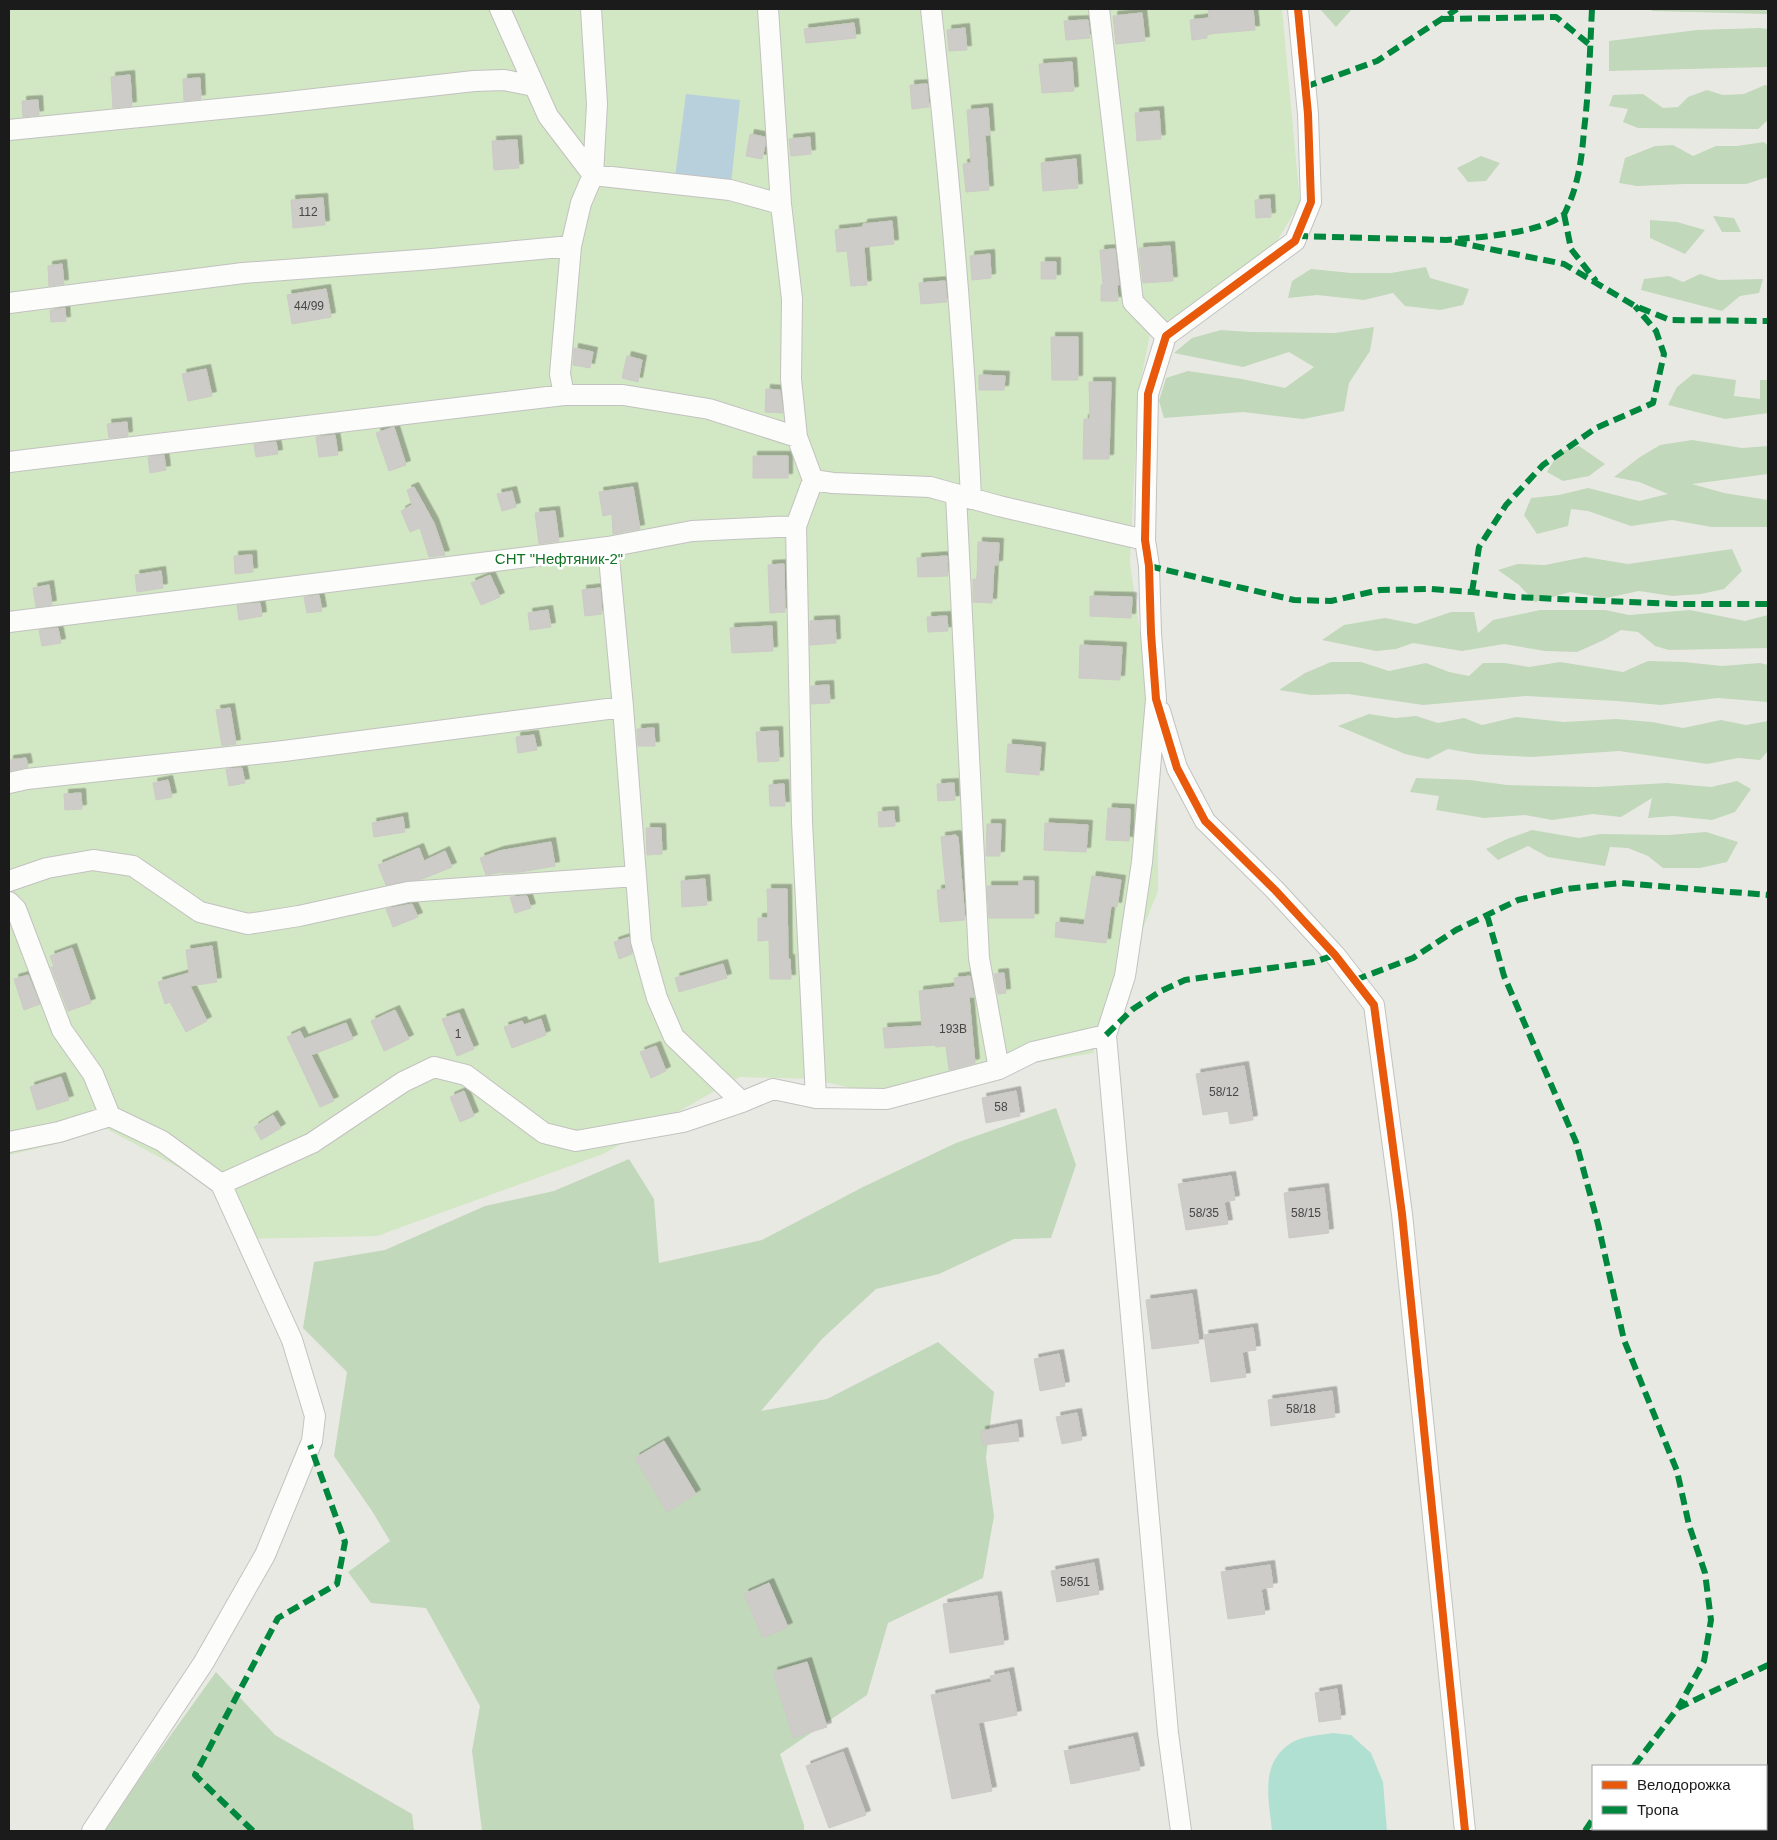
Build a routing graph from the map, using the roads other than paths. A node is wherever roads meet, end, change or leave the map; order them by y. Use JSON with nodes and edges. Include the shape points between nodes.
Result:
{"nodes":[{"id":1,"x":500,"y":9,"type":"edge"},
{"id":2,"x":591,"y":9,"type":"edge"},
{"id":3,"x":768,"y":9,"type":"edge"},
{"id":4,"x":932,"y":9,"type":"edge"},
{"id":5,"x":1099,"y":9,"type":"edge"},
{"id":6,"x":1298,"y":9,"type":"edge"},
{"id":7,"x":534,"y":86,"type":"junction"},
{"id":8,"x":9,"y":130,"type":"edge"},
{"id":9,"x":593,"y":174,"type":"junction"},
{"id":10,"x":781,"y":204,"type":"junction"},
{"id":11,"x":571,"y":246,"type":"junction"},
{"id":12,"x":9,"y":303,"type":"edge"},
{"id":13,"x":1166,"y":336,"type":"junction"},
{"id":14,"x":564,"y":395,"type":"junction"},
{"id":15,"x":797,"y":437,"type":"junction"},
{"id":16,"x":9,"y":462,"type":"edge"},
{"id":17,"x":813,"y":480,"type":"junction"},
{"id":18,"x":964,"y":497,"type":"junction"},
{"id":19,"x":796,"y":526,"type":"junction"},
{"id":20,"x":1145,"y":540,"type":"junction"},
{"id":21,"x":608,"y":547,"type":"junction"},
{"id":22,"x":9,"y":622,"type":"edge"},
{"id":23,"x":1156,"y":699,"type":"junction"},
{"id":24,"x":623,"y":707,"type":"junction"},
{"id":25,"x":9,"y":783,"type":"edge"},
{"id":26,"x":636,"y":876,"type":"junction"},
{"id":27,"x":9,"y":881,"type":"edge"},
{"id":28,"x":9,"y":902,"type":"edge"},
{"id":29,"x":1106,"y":1035,"type":"junction"},
{"id":30,"x":1000,"y":1069,"type":"junction"},
{"id":31,"x":816,"y":1098,"type":"junction"},
{"id":32,"x":742,"y":1102,"type":"junction"},
{"id":33,"x":110,"y":1116,"type":"junction"},
{"id":34,"x":9,"y":1142,"type":"edge"},
{"id":35,"x":221,"y":1184,"type":"junction"},
{"id":36,"x":92,"y":1831,"type":"edge"},
{"id":37,"x":1181,"y":1831,"type":"edge"},
{"id":38,"x":1465,"y":1831,"type":"edge"}],
"edges":[{"from":1,"to":7,"type":"street"},
{"from":2,"to":9,"type":"street","via":[[597,104]]},
{"from":3,"to":10,"type":"street"},
{"from":4,"to":18,"type":"street","via":[[967,405]]},
{"from":5,"to":13,"type":"street","via":[[1133,302]]},
{"from":6,"to":13,"type":"street","via":[[1308,114],[1311,202],[1295,241]]},
{"from":7,"to":8,"type":"street","via":[[504,80],[474,81]]},
{"from":7,"to":9,"type":"street","via":[[548,116]]},
{"from":9,"to":10,"type":"street","via":[[730,190]]},
{"from":9,"to":11,"type":"street","via":[[581,203]]},
{"from":10,"to":15,"type":"street","via":[[792,299],[791,379]]},
{"from":11,"to":12,"type":"street","via":[[243,273]]},
{"from":11,"to":14,"type":"street","via":[[560,374]]},
{"from":13,"to":20,"type":"street","via":[[1148,394]]},
{"from":14,"to":15,"type":"street","via":[[624,395],[708,409]]},
{"from":14,"to":16,"type":"street"},
{"from":15,"to":17,"type":"street"},
{"from":17,"to":18,"type":"street","via":[[930,487]]},
{"from":17,"to":19,"type":"street"},
{"from":18,"to":20,"type":"street"},
{"from":18,"to":30,"type":"street","via":[[980,958]]},
{"from":19,"to":21,"type":"street","via":[[692,531]]},
{"from":19,"to":31,"type":"street","via":[[802,822]]},
{"from":20,"to":23,"type":"street"},
{"from":21,"to":22,"type":"street"},
{"from":21,"to":24,"type":"street"},
{"from":23,"to":29,"type":"street","via":[[1141,871],[1125,976]]},
{"from":23,"to":38,"type":"street","via":[[1176,768],[1205,821],[1335,955],[1374,1005],[1402,1214]]},
{"from":24,"to":25,"type":"street","via":[[284,751],[27,778]]},
{"from":24,"to":26,"type":"street"},
{"from":26,"to":27,"type":"street","via":[[408,892],[248,924],[200,912],[133,866],[93,860],[47,868]]},
{"from":26,"to":32,"type":"street","via":[[641,941],[657,998],[674,1037]]},
{"from":28,"to":33,"type":"street","via":[[16,908],[62,1030],[93,1074]]},
{"from":29,"to":30,"type":"street","via":[[1033,1052]]},
{"from":29,"to":37,"type":"street","via":[[1168,1733]]},
{"from":30,"to":31,"type":"street","via":[[886,1099]]},
{"from":31,"to":32,"type":"street","via":[[772,1089]]},
{"from":32,"to":35,"type":"street","via":[[682,1122],[576,1141],[544,1133],[466,1075],[434,1067],[403,1082],[312,1143]]},
{"from":33,"to":34,"type":"street","via":[[59,1132]]},
{"from":33,"to":35,"type":"street","via":[[162,1141]]},
{"from":35,"to":36,"type":"street","via":[[292,1340],[315,1416],[312,1441],[265,1556],[204,1662]]}]}
